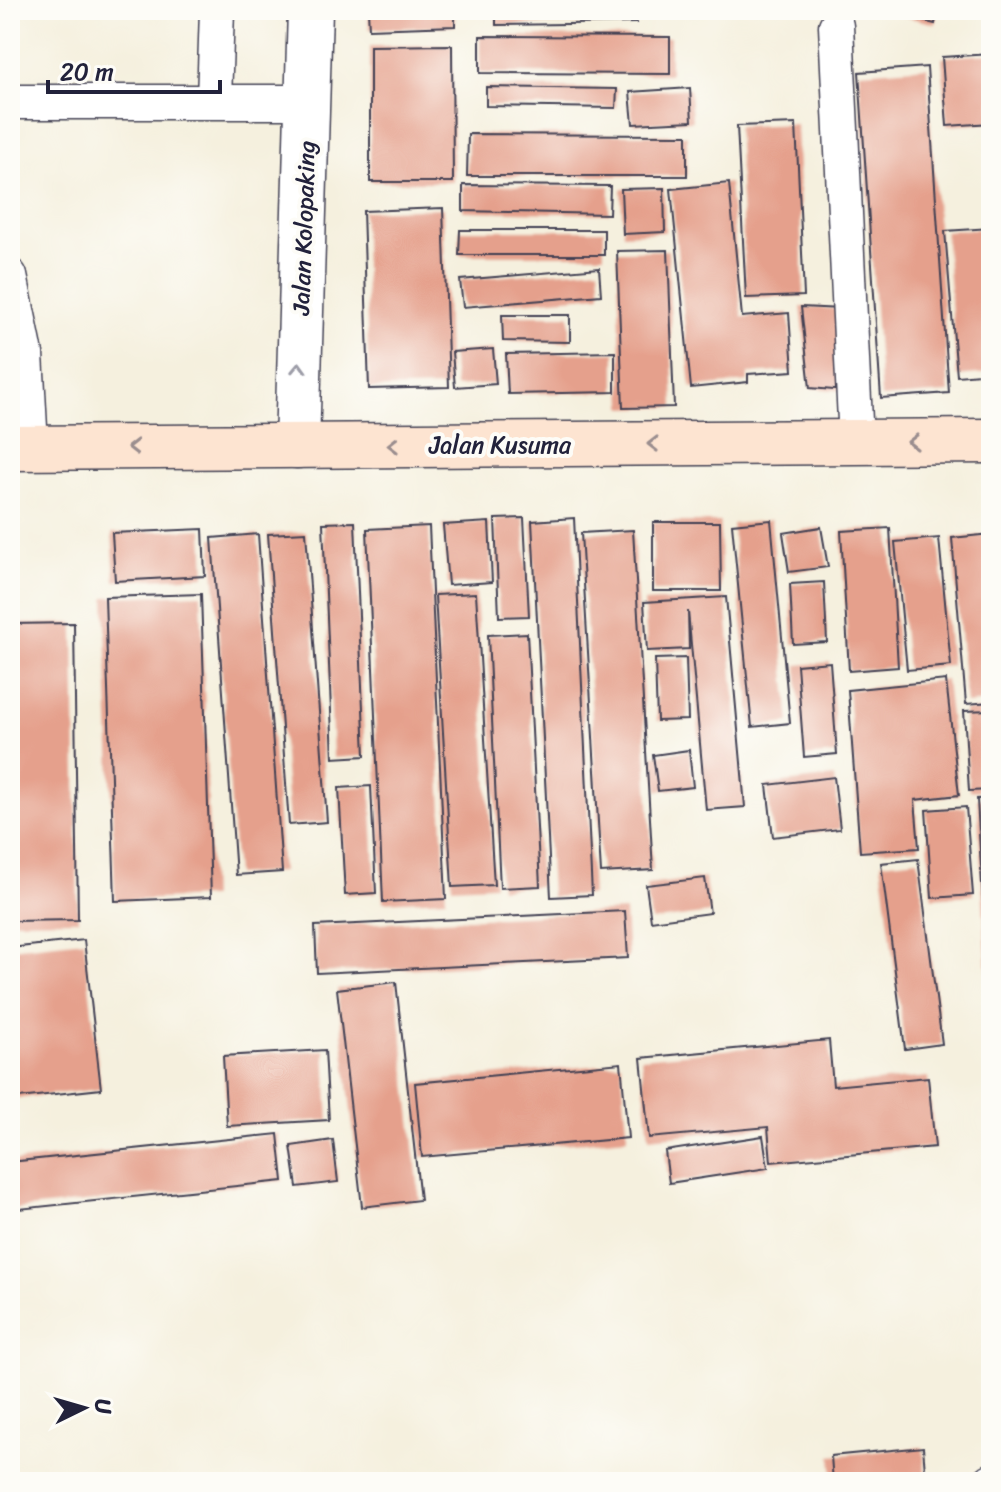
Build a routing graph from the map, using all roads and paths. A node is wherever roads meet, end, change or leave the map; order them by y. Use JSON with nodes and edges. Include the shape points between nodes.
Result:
{"nodes":[{"id":1,"x":217,"y":10,"type":"edge"},
{"id":2,"x":310,"y":10,"type":"edge"},
{"id":3,"x":836,"y":26,"type":"dead end"},
{"id":4,"x":214,"y":100,"type":"junction"},
{"id":5,"x":10,"y":102,"type":"edge"},
{"id":6,"x":308,"y":102,"type":"junction"},
{"id":7,"x":10,"y":276,"type":"edge"},
{"id":8,"x":991,"y":441,"type":"edge"},
{"id":9,"x":856,"y":442,"type":"junction"},
{"id":10,"x":297,"y":446,"type":"junction"},
{"id":11,"x":21,"y":448,"type":"edge"}],
"edges":[{"from":1,"to":4,"type":"lane"},
{"from":2,"to":6,"type":"street","name":"Jalan Kolopaking"},
{"from":3,"to":9,"type":"lane"},
{"from":4,"to":5,"type":"lane"},
{"from":4,"to":6,"type":"lane"},
{"from":10,"to":6,"type":"street","name":"Jalan Kolopaking","one_way":true},
{"from":7,"to":11,"type":"lane","via":[[26,354]]},
{"from":8,"to":9,"type":"main road","name":"Jalan Kusuma","one_way":true},
{"from":9,"to":10,"type":"main road","name":"Jalan Kusuma","one_way":true},
{"from":10,"to":11,"type":"main road","name":"Jalan Kusuma","one_way":true}]}
